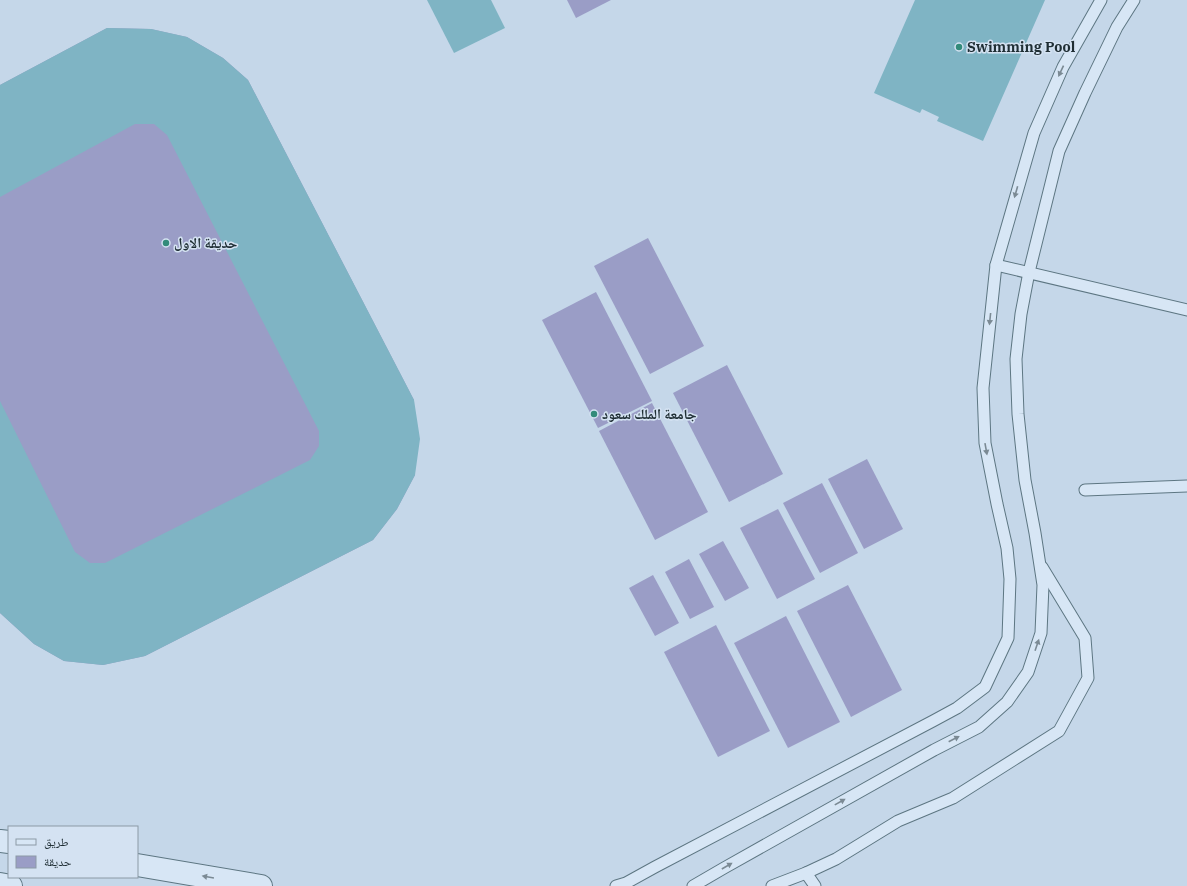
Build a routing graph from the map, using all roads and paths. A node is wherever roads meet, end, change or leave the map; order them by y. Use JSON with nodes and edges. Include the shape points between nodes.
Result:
{"nodes":[{"id":1,"x":1101,"y":0,"type":"edge"},
{"id":2,"x":1134,"y":0,"type":"edge"},
{"id":3,"x":996,"y":265,"type":"junction"},
{"id":4,"x":1029,"y":272,"type":"junction"},
{"id":5,"x":1187,"y":310,"type":"edge"},
{"id":6,"x":1187,"y":486,"type":"edge"},
{"id":7,"x":1085,"y":490,"type":"dead end"},
{"id":8,"x":1040,"y":563,"type":"junction"},
{"id":9,"x":138,"y":865,"type":"edge"},
{"id":10,"x":806,"y":873,"type":"junction"},
{"id":11,"x":0,"y":884,"type":"edge"},
{"id":12,"x":11,"y":886,"type":"edge"},
{"id":13,"x":260,"y":886,"type":"edge"},
{"id":14,"x":616,"y":886,"type":"edge"},
{"id":15,"x":693,"y":886,"type":"edge"},
{"id":16,"x":772,"y":886,"type":"edge"},
{"id":17,"x":814,"y":886,"type":"edge"}],
"edges":[{"from":1,"to":3,"type":"lane","one_way":true,"via":[[1063,67],[1034,134]]},
{"from":2,"to":4,"type":"lane","via":[[1117,27],[1059,151]]},
{"from":3,"to":4,"type":"lane"},
{"from":3,"to":14,"type":"lane","one_way":true,"via":[[983,388],[985,443],[1007,548],[1010,612],[1008,638],[985,687],[957,708]]},
{"from":4,"to":5,"type":"lane"},
{"from":4,"to":8,"type":"lane","via":[[1016,358],[1025,480]]},
{"from":6,"to":7,"type":"lane"},
{"from":8,"to":10,"type":"lane","via":[[1085,638],[1088,678],[1059,731],[953,798],[898,821],[836,859]]},
{"from":15,"to":8,"type":"lane","one_way":true,"via":[[979,727],[1007,702],[1028,672],[1041,633],[1043,586]]},
{"from":13,"to":9,"type":"street","one_way":true},
{"from":10,"to":16,"type":"lane"},
{"from":10,"to":17,"type":"lane"},
{"from":11,"to":12,"type":"street"}]}
